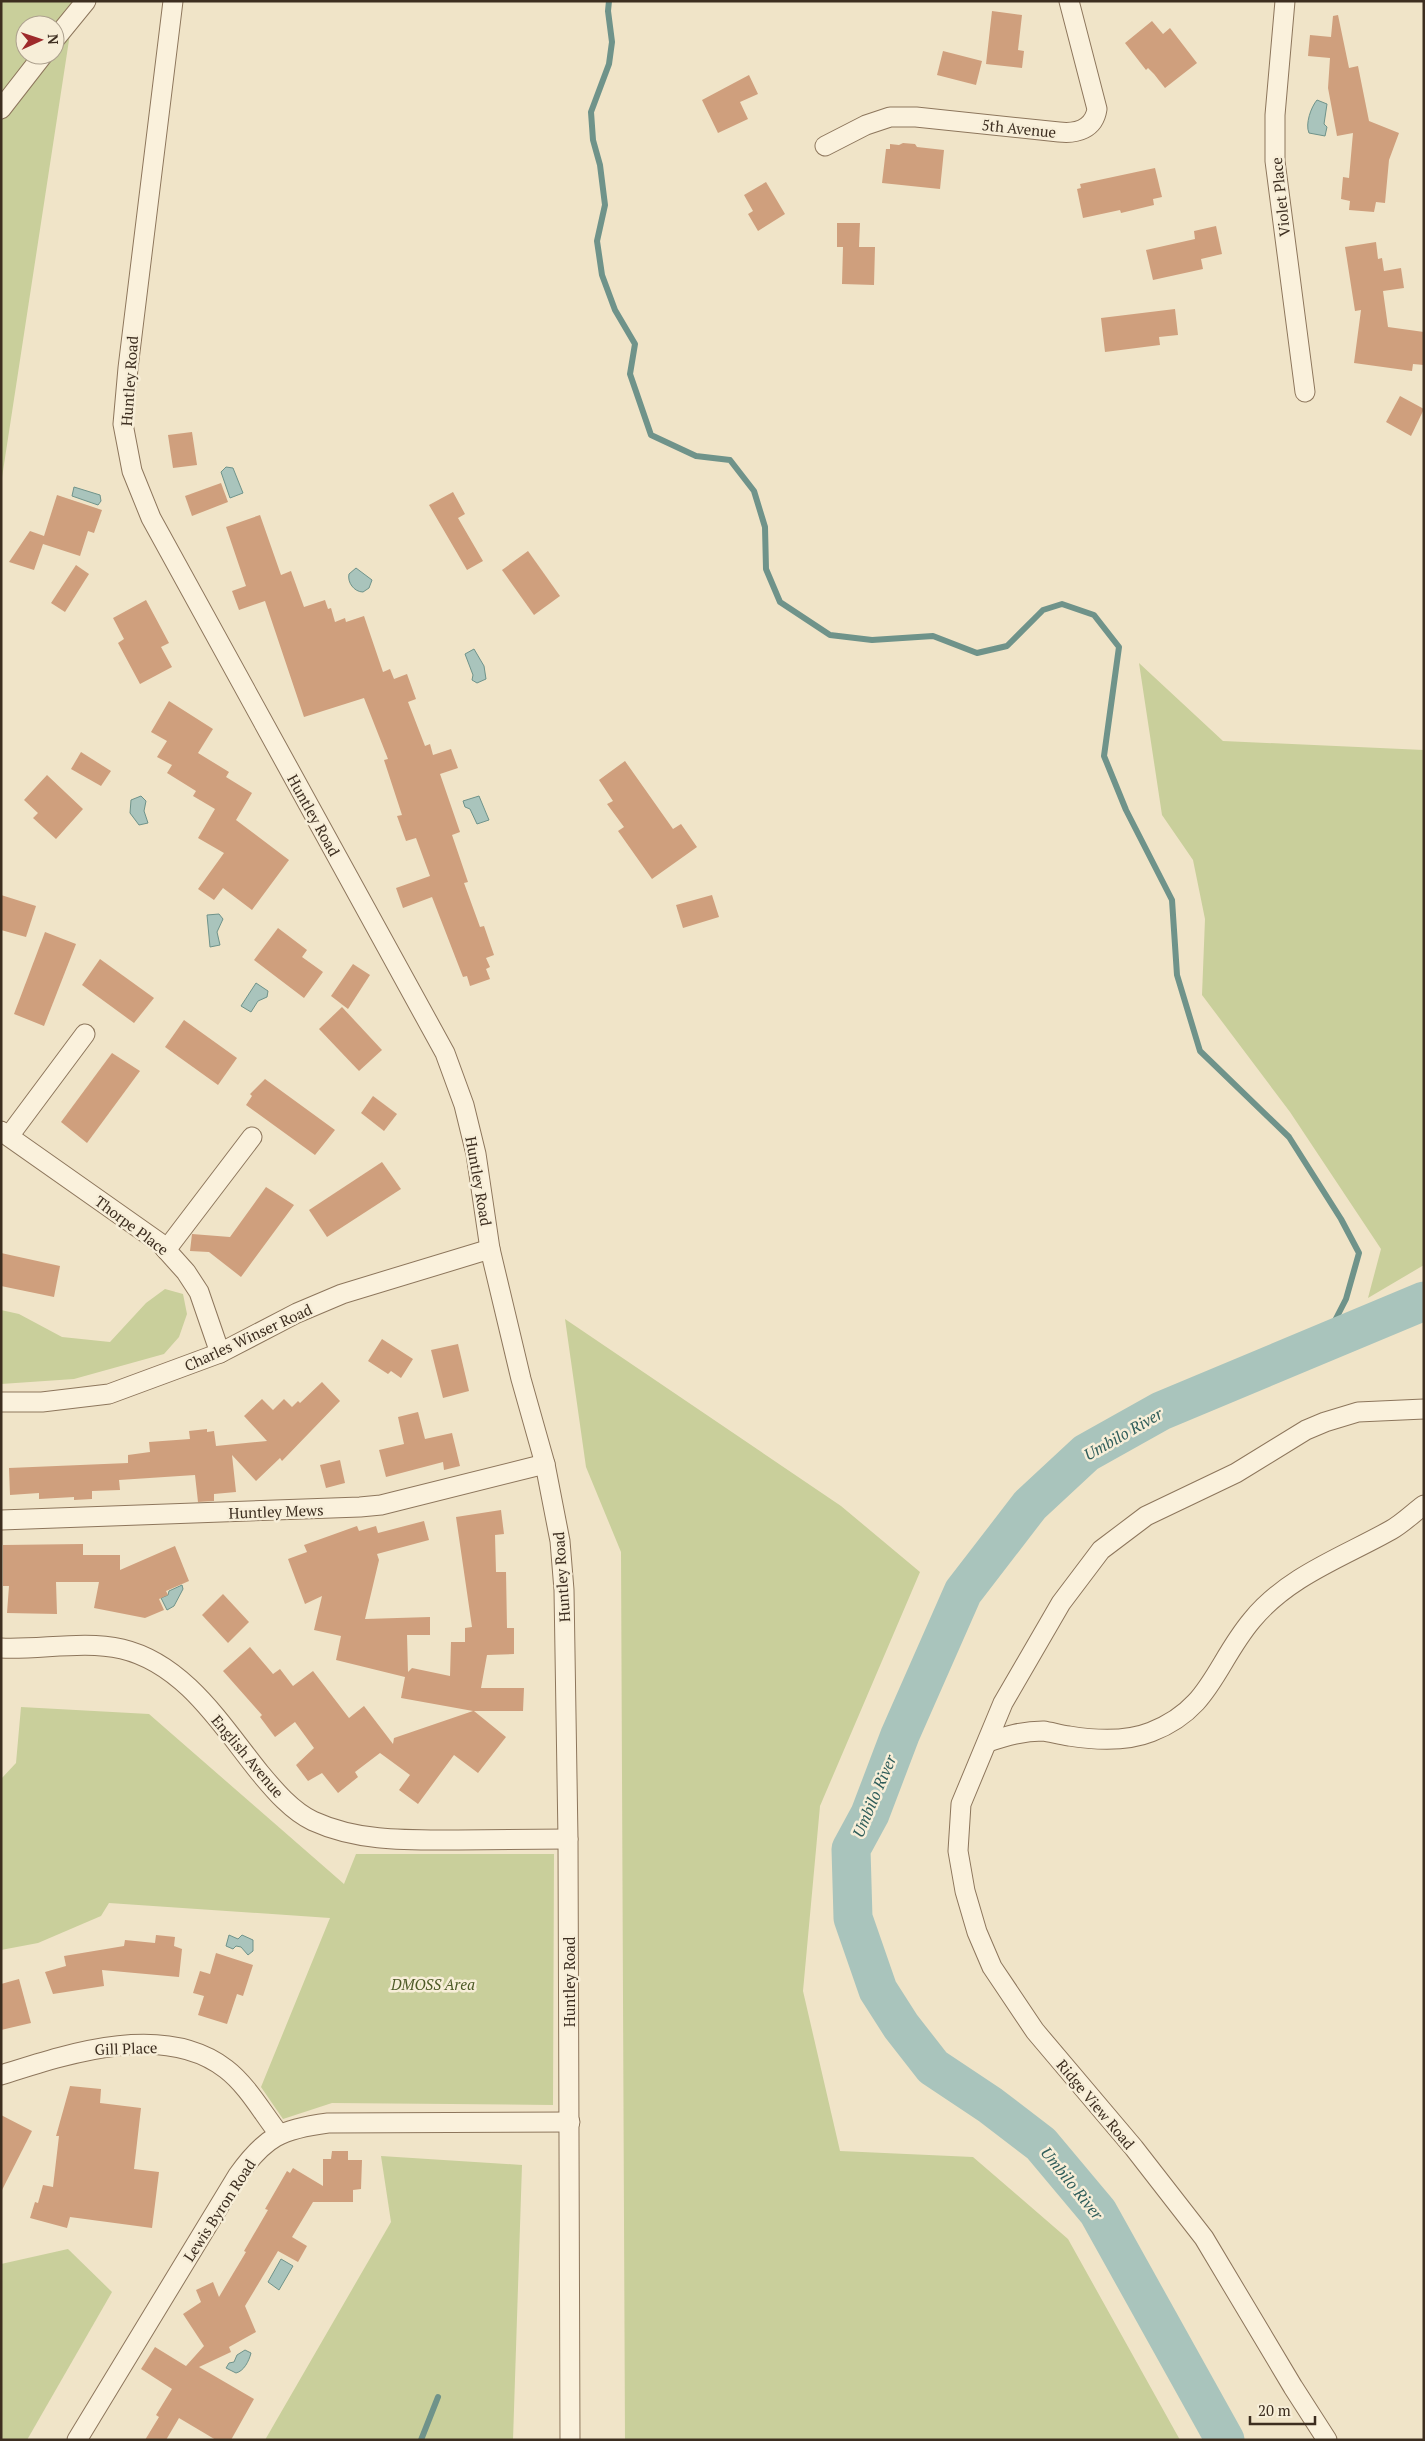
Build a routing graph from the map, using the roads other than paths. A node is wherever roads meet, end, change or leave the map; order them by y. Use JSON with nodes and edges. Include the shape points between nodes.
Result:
{"nodes":[{"id":1,"x":86,"y":1,"type":"edge"},
{"id":2,"x":173,"y":1,"type":"edge"},
{"id":3,"x":1069,"y":1,"type":"edge"},
{"id":4,"x":1285,"y":1,"type":"edge"},
{"id":5,"x":65,"y":27,"type":"edge"},
{"id":6,"x":35,"y":65,"type":"edge"},
{"id":7,"x":1,"y":109,"type":"edge"},
{"id":8,"x":825,"y":146,"type":"dead end"},
{"id":9,"x":1305,"y":392,"type":"dead end"},
{"id":10,"x":85,"y":1034,"type":"dead end"},
{"id":11,"x":5,"y":1134,"type":"edge"},
{"id":12,"x":252,"y":1137,"type":"dead end"},
{"id":13,"x":490,"y":1249,"type":"junction"},
{"id":14,"x":166,"y":1250,"type":"junction"},
{"id":15,"x":220,"y":1353,"type":"junction"},
{"id":16,"x":1,"y":1402,"type":"edge"},
{"id":17,"x":1424,"y":1409,"type":"edge"},
{"id":18,"x":545,"y":1464,"type":"junction"},
{"id":19,"x":1424,"y":1505,"type":"edge"},
{"id":20,"x":1,"y":1520,"type":"edge"},
{"id":21,"x":1,"y":1648,"type":"edge"},
{"id":22,"x":988,"y":1742,"type":"junction"},
{"id":23,"x":568,"y":1839,"type":"junction"},
{"id":24,"x":1,"y":2075,"type":"edge"},
{"id":25,"x":570,"y":2122,"type":"junction"},
{"id":26,"x":279,"y":2134,"type":"junction"},
{"id":27,"x":77,"y":2440,"type":"edge"},
{"id":28,"x":570,"y":2440,"type":"edge"},
{"id":29,"x":1327,"y":2440,"type":"edge"}],
"edges":[{"from":1,"to":5,"type":"street"},
{"from":2,"to":13,"type":"street","name":"Huntley Road","via":[[123,424],[132,471],[151,518],[445,1053],[464,1105],[476,1154]]},
{"from":3,"to":8,"type":"street","name":"5th Avenue","via":[[1097,109],[1090,125],[1082,130],[1070,133],[890,117]]},
{"from":4,"to":9,"type":"street","name":"Violet Place","via":[[1275,115],[1275,161]]},
{"from":6,"to":7,"type":"street"},
{"from":10,"to":11,"type":"street"},
{"from":11,"to":14,"type":"street","name":"Thorpe Place"},
{"from":12,"to":14,"type":"street"},
{"from":13,"to":15,"type":"street","name":"Charles Winser Road","via":[[342,1294]]},
{"from":13,"to":18,"type":"street","name":"Huntley Road"},
{"from":14,"to":15,"type":"street","name":"Thorpe Place","via":[[199,1292]]},
{"from":15,"to":16,"type":"street","name":"Charles Winser Road","via":[[109,1394],[42,1402]]},
{"from":17,"to":22,"type":"street","name":"Ridge View Road","via":[[1358,1412],[1325,1422],[1306,1430],[1252,1464],[1146,1516],[1125,1531],[1101,1550],[1061,1603],[1003,1703]]},
{"from":18,"to":20,"type":"street","name":"Huntley Mews","via":[[360,1507]]},
{"from":18,"to":23,"type":"street","name":"Huntley Road","via":[[560,1540],[564,1590]]},
{"from":19,"to":22,"type":"street","via":[[1393,1529],[1305,1575],[1276,1596],[1252,1620],[1213,1683],[1179,1720],[1150,1733],[1123,1738],[1099,1739],[1029,1731]]},
{"from":21,"to":23,"type":"street","name":"English Avenue","via":[[92,1646],[122,1649],[162,1665],[196,1694],[290,1805],[311,1820],[335,1830],[367,1838],[397,1840]]},
{"from":22,"to":29,"type":"street","name":"Ridge View Road","via":[[961,1804],[958,1851],[977,1932],[992,1967],[1035,2031],[1134,2148],[1204,2238]]},
{"from":23,"to":25,"type":"street","name":"Huntley Road"},
{"from":24,"to":26,"type":"street","name":"Gill Place","via":[[92,2049],[148,2045],[179,2049],[225,2068]]},
{"from":25,"to":26,"type":"street","name":"Lewis Byron Road","via":[[328,2123],[303,2126]]},
{"from":25,"to":28,"type":"street","name":"Huntley Road"},
{"from":26,"to":27,"type":"street","name":"Lewis Byron Road","via":[[251,2157],[238,2175]]}]}
